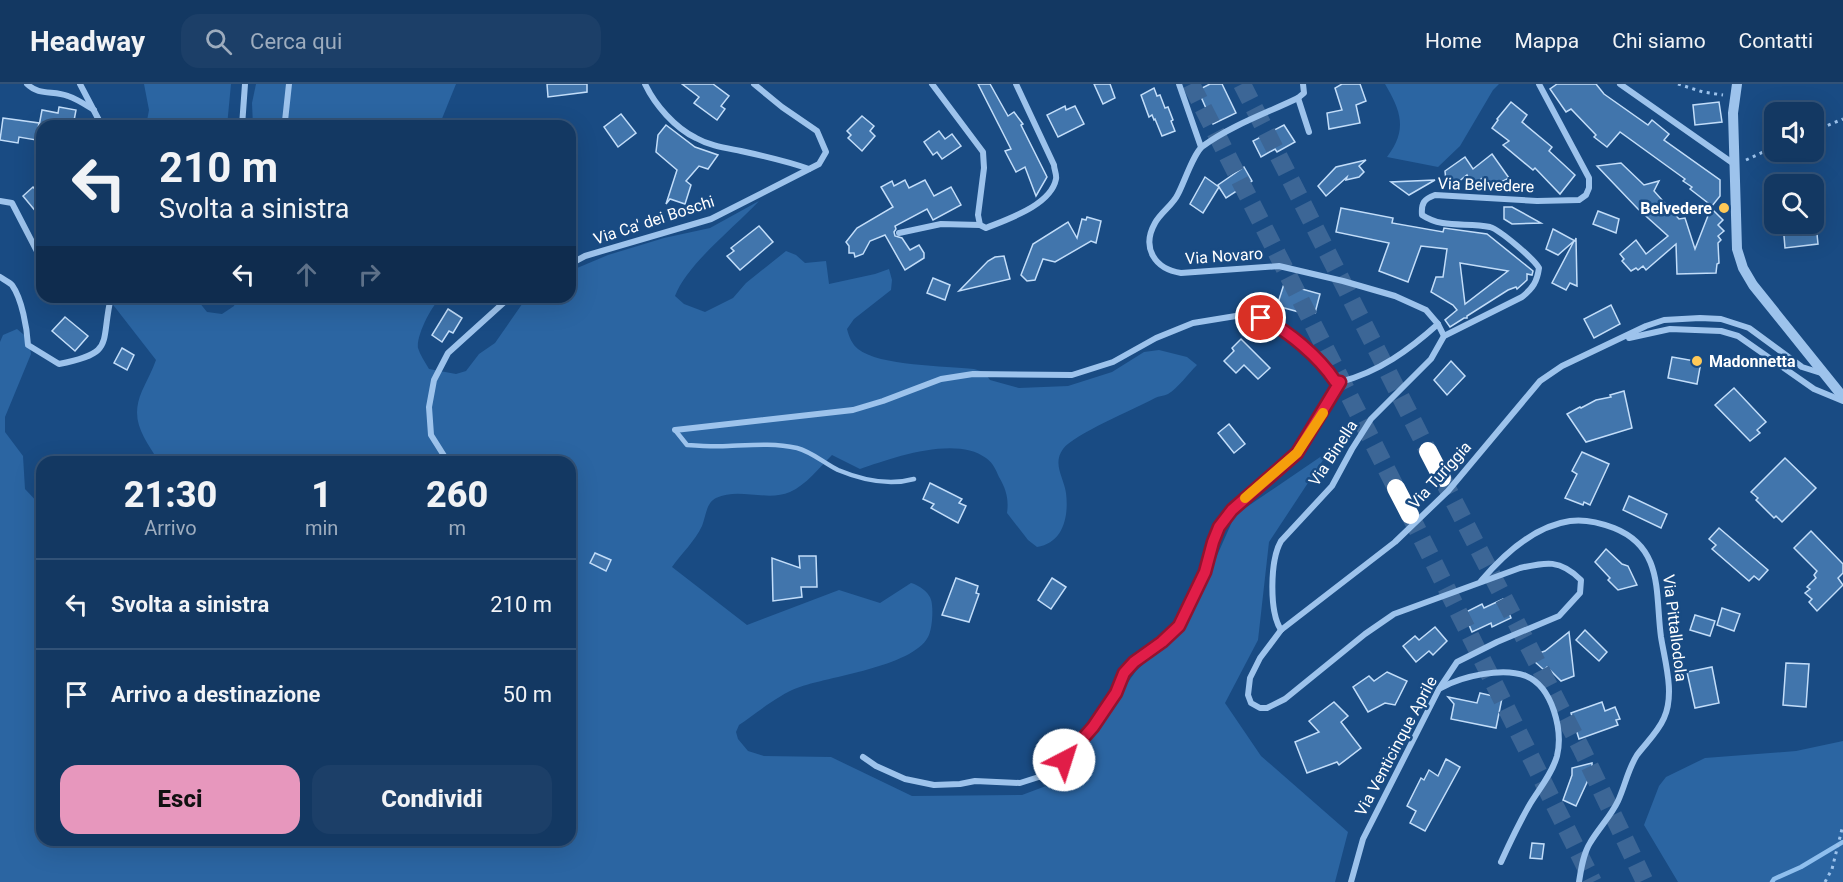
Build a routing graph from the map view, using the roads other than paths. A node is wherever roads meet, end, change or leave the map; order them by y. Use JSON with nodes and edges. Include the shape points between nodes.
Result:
{"nodes":[{"id":1,"x":27,"y":84,"type":"edge"},
{"id":2,"x":80,"y":84,"type":"edge"},
{"id":3,"x":245,"y":84,"type":"edge"},
{"id":4,"x":290,"y":84,"type":"edge"},
{"id":5,"x":645,"y":84,"type":"edge"},
{"id":6,"x":754,"y":84,"type":"edge"},
{"id":7,"x":932,"y":84,"type":"edge"},
{"id":8,"x":1016,"y":84,"type":"edge"},
{"id":9,"x":1179,"y":84,"type":"edge"},
{"id":10,"x":1303,"y":84,"type":"edge"},
{"id":11,"x":1539,"y":84,"type":"edge"},
{"id":12,"x":1620,"y":84,"type":"edge"},
{"id":13,"x":1736,"y":90,"type":"edge"},
{"id":14,"x":1298,"y":98,"type":"junction"},
{"id":15,"x":94,"y":110,"type":"junction"},
{"id":16,"x":99,"y":120,"type":"edge"},
{"id":17,"x":242,"y":120,"type":"edge"},
{"id":18,"x":285,"y":120,"type":"edge"},
{"id":19,"x":1310,"y":132,"type":"dead end"},
{"id":20,"x":1201,"y":147,"type":"junction"},
{"id":21,"x":1735,"y":165,"type":"junction"},
{"id":22,"x":810,"y":169,"type":"junction"},
{"id":23,"x":0,"y":201,"type":"edge"},
{"id":24,"x":980,"y":225,"type":"junction"},
{"id":25,"x":899,"y":233,"type":"dead end"},
{"id":26,"x":36,"y":249,"type":"edge"},
{"id":27,"x":576,"y":261,"type":"edge"},
{"id":28,"x":0,"y":277,"type":"edge"},
{"id":29,"x":110,"y":303,"type":"edge"},
{"id":30,"x":503,"y":303,"type":"edge"},
{"id":31,"x":1438,"y":324,"type":"junction"},
{"id":32,"x":1444,"y":336,"type":"junction"},
{"id":33,"x":1617,"y":341,"type":"junction"},
{"id":34,"x":1824,"y":374,"type":"junction"},
{"id":35,"x":1340,"y":382,"type":"junction"},
{"id":36,"x":1843,"y":399,"type":"edge"},
{"id":37,"x":675,"y":430,"type":"joint"},
{"id":38,"x":1428,"y":451,"type":"tunnel mouth"},
{"id":39,"x":444,"y":456,"type":"edge"},
{"id":40,"x":1442,"y":478,"type":"tunnel mouth"},
{"id":41,"x":914,"y":479,"type":"dead end"},
{"id":42,"x":1396,"y":488,"type":"tunnel mouth"},
{"id":43,"x":1410,"y":515,"type":"tunnel mouth"},
{"id":44,"x":1481,"y":582,"type":"junction"},
{"id":45,"x":1281,"y":630,"type":"junction"},
{"id":46,"x":1439,"y":689,"type":"junction"},
{"id":47,"x":863,"y":757,"type":"dead end"},
{"id":48,"x":1501,"y":862,"type":"dead end"},
{"id":49,"x":1351,"y":882,"type":"edge"},
{"id":50,"x":1578,"y":882,"type":"edge"}],
"edges":[{"from":1,"to":15,"type":"street","via":[[33,90],[67,95]]},
{"from":2,"to":15,"type":"street"},
{"from":3,"to":17,"type":"street"},
{"from":4,"to":18,"type":"street"},
{"from":5,"to":22,"type":"street","via":[[676,124],[694,138]]},
{"from":6,"to":22,"type":"street","via":[[818,131],[826,152],[819,164]]},
{"from":7,"to":24,"type":"street","via":[[983,152]]},
{"from":8,"to":24,"type":"street","via":[[1054,165],[1056,179],[1045,199],[1014,218],[986,228]]},
{"from":9,"to":20,"type":"street"},
{"from":10,"to":14,"type":"street","via":[[1304,93]]},
{"from":11,"to":32,"type":"street","name":"Via Belvedere","via":[[1589,178],[1590,188],[1579,200],[1435,195],[1426,199],[1421,205],[1422,214],[1430,220],[1492,228],[1539,268],[1537,280],[1527,293]]},
{"from":12,"to":21,"type":"street"},
{"from":13,"to":21,"type":"street"},
{"from":14,"to":19,"type":"street"},
{"from":14,"to":20,"type":"street"},
{"from":15,"to":16,"type":"street"},
{"from":20,"to":31,"type":"street","name":"Via Novaro","via":[[1177,198],[1155,223],[1150,236],[1150,247],[1160,266],[1181,273],[1279,266],[1395,296],[1426,310]]},
{"from":21,"to":34,"type":"street","via":[[1737,249],[1743,268]]},
{"from":22,"to":27,"type":"street","name":"Via Ca' dei Boschi","via":[[711,219]]},
{"from":23,"to":26,"type":"street","via":[[12,203]]},
{"from":24,"to":25,"type":"street","via":[[941,224]]},
{"from":28,"to":29,"type":"street","via":[[12,284],[27,328],[28,345],[59,364],[82,360],[100,350],[106,338]]},
{"from":30,"to":39,"type":"street","via":[[448,353],[434,380],[429,407],[431,435]]},
{"from":31,"to":32,"type":"street","name":"Via Novaro"},
{"from":31,"to":35,"type":"street","via":[[1407,352]]},
{"from":32,"to":45,"type":"street","name":"Via Binella","via":[[1431,359],[1371,419],[1332,486],[1275,551],[1274,603]]},
{"from":33,"to":34,"type":"street","name":"Via Turiggia","via":[[1664,320],[1721,319],[1749,328],[1802,367]]},
{"from":33,"to":36,"type":"street","name":"Via Turiggia","via":[[1670,329],[1721,331],[1738,336],[1814,389]]},
{"from":33,"to":45,"type":"street","name":"Via Turiggia","via":[[1562,366],[1540,381],[1448,491],[1395,542]]},
{"from":34,"to":36,"type":"street"},
{"from":35,"to":37,"type":"street","via":[[1271,322],[1248,314],[1193,323],[1113,362],[1072,375],[973,374],[941,379],[853,410]]},
{"from":35,"to":47,"type":"street","via":[[1297,453],[1232,510],[1219,527],[1205,572],[1179,626],[1124,673],[1116,693],[1093,727],[1046,775],[1020,783],[975,781],[934,785],[905,779]]},
{"from":37,"to":41,"type":"lane","via":[[687,445],[780,446],[800,449],[838,470],[879,482]]},
{"from":38,"to":40,"type":"highway"},
{"from":42,"to":43,"type":"highway"},
{"from":44,"to":45,"type":"street","name":"Via Venticinque Aprile","via":[[1394,614],[1285,699],[1260,708],[1251,704],[1248,695],[1250,678]]},
{"from":44,"to":46,"type":"street","name":"Via Venticinque Aprile","via":[[1549,562],[1572,571],[1581,580],[1580,593],[1559,616],[1457,662]]},
{"from":44,"to":50,"type":"street","name":"Via Pittallodola","via":[[1509,551],[1554,524],[1578,520],[1621,531],[1642,545],[1652,562],[1669,692],[1665,717],[1637,755],[1617,802],[1589,844]]},
{"from":46,"to":48,"type":"street","via":[[1494,673],[1525,675],[1549,698],[1557,717],[1557,756]]},
{"from":46,"to":49,"type":"street","name":"Via Venticinque Aprile","via":[[1363,839]]}]}
